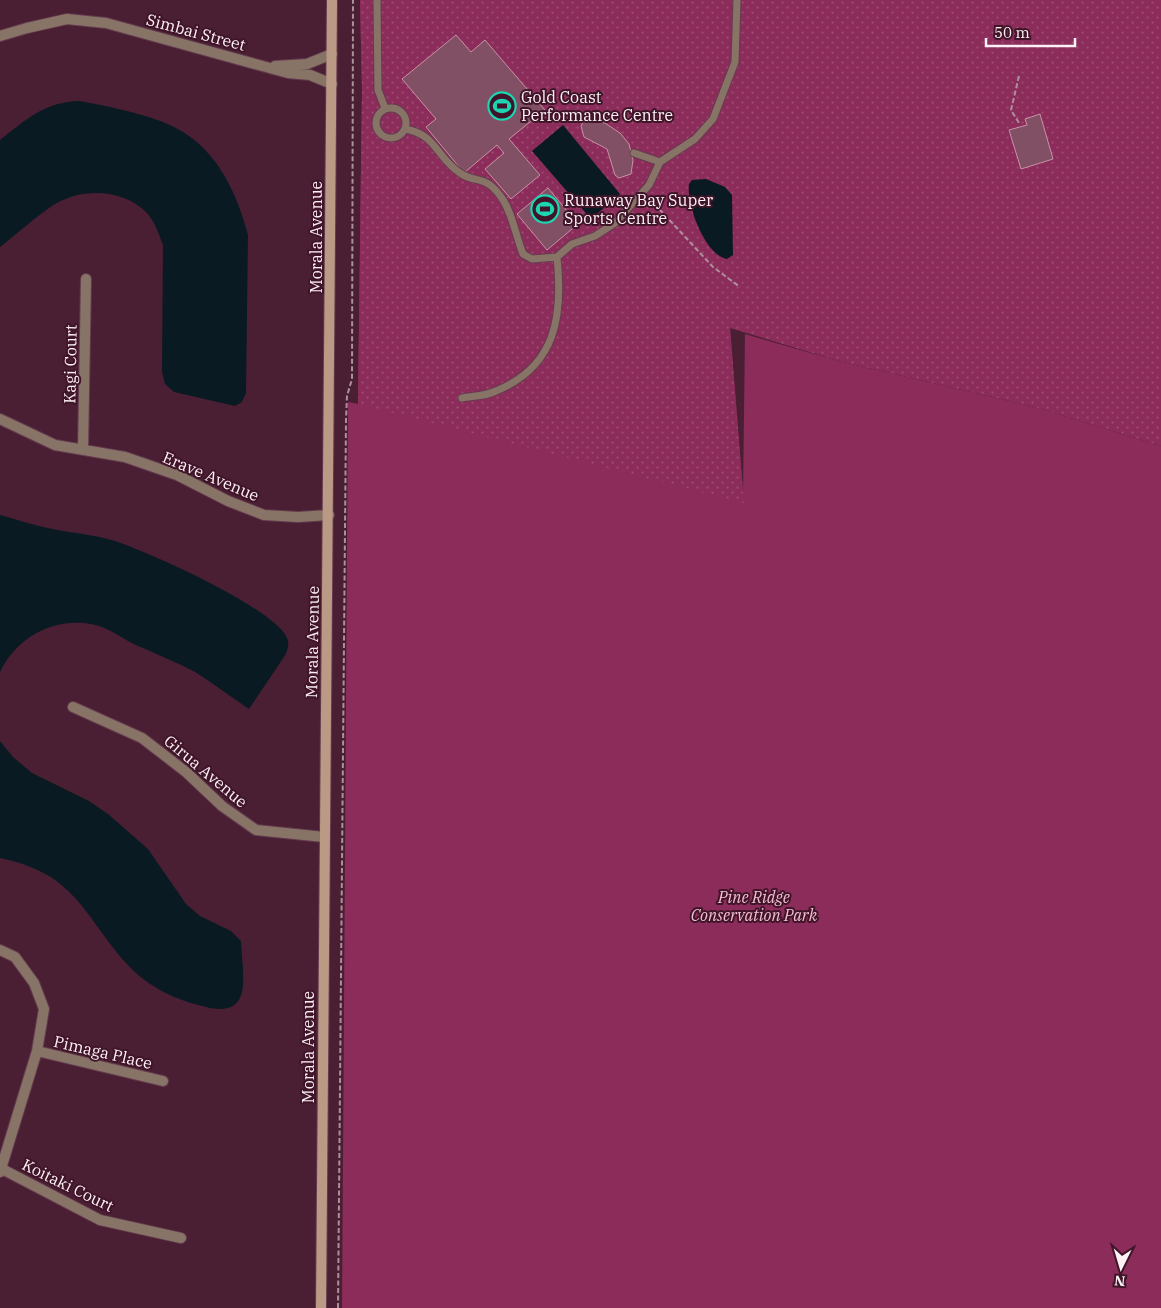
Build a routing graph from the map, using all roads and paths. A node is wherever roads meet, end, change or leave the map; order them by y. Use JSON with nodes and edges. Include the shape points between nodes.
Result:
{"nodes":[{"id":1,"x":332,"y":0,"type":"edge"},
{"id":2,"x":353,"y":0,"type":"edge"},
{"id":3,"x":377,"y":0,"type":"edge"},
{"id":4,"x":737,"y":0,"type":"edge"},
{"id":5,"x":0,"y":36,"type":"edge"},
{"id":6,"x":332,"y":54,"type":"junction"},
{"id":7,"x":267,"y":67,"type":"junction"},
{"id":8,"x":1019,"y":76,"type":"dead end"},
{"id":9,"x":332,"y":84,"type":"junction"},
{"id":10,"x":385,"y":108,"type":"junction"},
{"id":11,"x":1020,"y":123,"type":"dead end"},
{"id":12,"x":405,"y":129,"type":"junction"},
{"id":13,"x":634,"y":153,"type":"dead end"},
{"id":14,"x":660,"y":162,"type":"junction"},
{"id":15,"x":644,"y":192,"type":"junction"},
{"id":16,"x":557,"y":257,"type":"junction"},
{"id":17,"x":86,"y":279,"type":"dead end"},
{"id":18,"x":740,"y":287,"type":"dead end"},
{"id":19,"x":462,"y":398,"type":"dead end"},
{"id":20,"x":0,"y":419,"type":"edge"},
{"id":21,"x":84,"y":450,"type":"junction"},
{"id":22,"x":329,"y":515,"type":"junction"},
{"id":23,"x":73,"y":707,"type":"dead end"},
{"id":24,"x":324,"y":837,"type":"junction"},
{"id":25,"x":0,"y":950,"type":"edge"},
{"id":26,"x":37,"y":1051,"type":"junction"},
{"id":27,"x":163,"y":1081,"type":"dead end"},
{"id":28,"x":1,"y":1170,"type":"edge"},
{"id":29,"x":181,"y":1238,"type":"dead end"},
{"id":30,"x":323,"y":1308,"type":"edge"},
{"id":31,"x":338,"y":1308,"type":"edge"}],
"edges":[{"from":1,"to":6,"type":"street","name":"Morala Avenue"},
{"from":2,"to":31,"type":"path","via":[[352,380],[347,396],[346,419]]},
{"from":3,"to":10,"type":"lane","via":[[378,90]]},
{"from":4,"to":14,"type":"lane","via":[[735,62],[713,119],[695,139]]},
{"from":5,"to":7,"type":"street","name":"Simbai Street","via":[[67,19],[106,23]]},
{"from":6,"to":7,"type":"street","name":"Simbai Street","via":[[307,64]]},
{"from":6,"to":9,"type":"street","name":"Morala Avenue"},
{"from":7,"to":9,"type":"street","name":"Simbai Street","via":[[310,75]]},
{"from":8,"to":11,"type":"path","via":[[1012,110]]},
{"from":9,"to":22,"type":"street","name":"Morala Avenue"},
{"from":10,"to":12,"type":"lane","via":[[402,111],[406,119]]},
{"from":10,"to":12,"type":"lane","via":[[375,125],[381,135],[394,138]]},
{"from":12,"to":16,"type":"lane","via":[[427,137],[462,175],[483,180],[495,190],[506,203],[523,254],[532,259]]},
{"from":13,"to":14,"type":"lane"},
{"from":14,"to":15,"type":"lane"},
{"from":15,"to":16,"type":"lane","via":[[615,223],[595,236],[572,244]]},
{"from":15,"to":18,"type":"path","via":[[713,268]]},
{"from":16,"to":19,"type":"lane","via":[[561,294],[556,329],[540,359],[521,379],[495,392]]},
{"from":17,"to":21,"type":"street","name":"Kagi Court"},
{"from":20,"to":21,"type":"street","name":"Erave Avenue","via":[[55,445]]},
{"from":21,"to":22,"type":"street","name":"Erave Avenue","via":[[125,458],[177,475],[264,515],[298,518]]},
{"from":22,"to":24,"type":"street","name":"Morala Avenue"},
{"from":23,"to":24,"type":"street","name":"Girua Avenue","via":[[142,738],[186,772],[222,806],[256,830]]},
{"from":24,"to":30,"type":"street","name":"Morala Avenue"},
{"from":25,"to":26,"type":"street","via":[[15,957],[25,970],[44,1009]]},
{"from":26,"to":27,"type":"street","name":"Pimaga Place"},
{"from":26,"to":28,"type":"street"},
{"from":28,"to":29,"type":"street","name":"Koitaki Court","via":[[100,1220]]}]}
